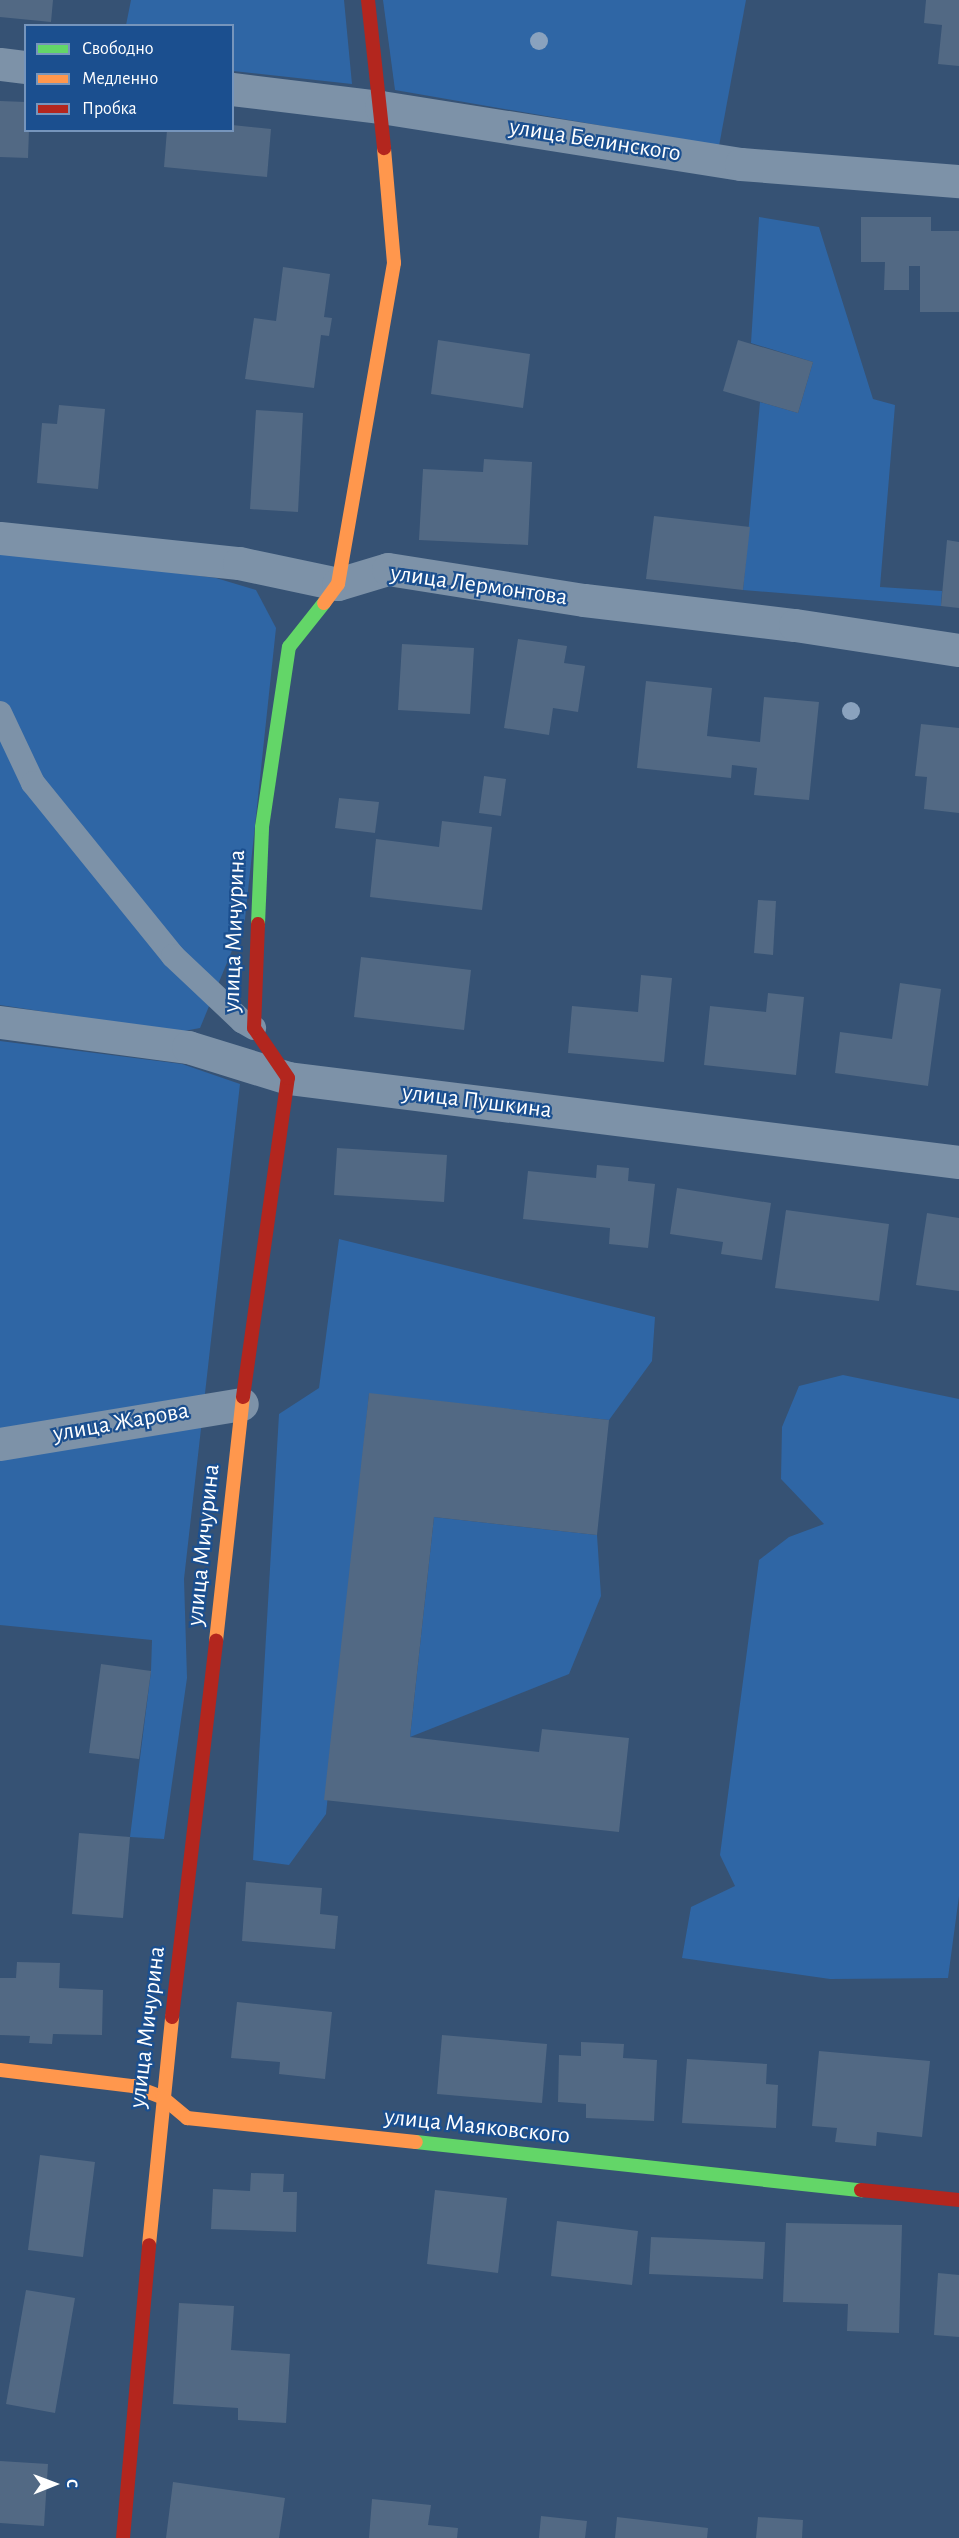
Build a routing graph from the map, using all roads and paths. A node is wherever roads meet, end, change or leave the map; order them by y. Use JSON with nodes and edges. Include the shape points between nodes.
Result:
{"nodes":[{"id":1,"x":368,"y":0,"type":"edge"},
{"id":2,"x":0,"y":64,"type":"edge"},
{"id":3,"x":24,"y":67,"type":"edge"},
{"id":4,"x":234,"y":89,"type":"edge"},
{"id":5,"x":381,"y":107,"type":"junction"},
{"id":6,"x":959,"y":181,"type":"edge"},
{"id":7,"x":0,"y":538,"type":"edge"},
{"id":8,"x":338,"y":584,"type":"junction"},
{"id":9,"x":959,"y":650,"type":"edge"},
{"id":10,"x":0,"y":713,"type":"edge"},
{"id":11,"x":0,"y":1023,"type":"edge"},
{"id":12,"x":254,"y":1028,"type":"junction"},
{"id":13,"x":288,"y":1078,"type":"junction"},
{"id":14,"x":959,"y":1162,"type":"edge"},
{"id":15,"x":242,"y":1404,"type":"junction"},
{"id":16,"x":0,"y":1444,"type":"edge"},
{"id":17,"x":0,"y":2070,"type":"edge"},
{"id":18,"x":162,"y":2097,"type":"junction"},
{"id":19,"x":959,"y":2200,"type":"edge"},
{"id":20,"x":123,"y":2538,"type":"edge"}],
"edges":[{"from":1,"to":5,"type":"street"},
{"from":2,"to":3,"type":"street"},
{"from":4,"to":5,"type":"street","name":"улица Белинского"},
{"from":5,"to":6,"type":"street","name":"улица Белинского","via":[[741,164]]},
{"from":5,"to":8,"type":"street","via":[[394,263]]},
{"from":7,"to":8,"type":"street","name":"улица Лермонтова","via":[[239,563]]},
{"from":8,"to":9,"type":"street","name":"улица Лермонтова","via":[[388,569],[584,600],[795,625]]},
{"from":8,"to":12,"type":"street","name":"улица Мичурина","via":[[289,647],[262,826]]},
{"from":10,"to":12,"type":"lane","via":[[33,783],[173,956]]},
{"from":11,"to":13,"type":"street","name":"улица Пушкина","via":[[188,1047]]},
{"from":12,"to":13,"type":"street","name":"улица Мичурина"},
{"from":13,"to":14,"type":"street","name":"улица Пушкина"},
{"from":13,"to":15,"type":"street","name":"улица Мичурина"},
{"from":15,"to":16,"type":"street","name":"улица Жарова"},
{"from":15,"to":18,"type":"street","name":"улица Мичурина"},
{"from":17,"to":18,"type":"street","name":"улица Маяковского","via":[[133,2086]]},
{"from":18,"to":19,"type":"street","name":"улица Маяковского","via":[[187,2118]]},
{"from":18,"to":20,"type":"street","name":"улица Мичурина"}]}
